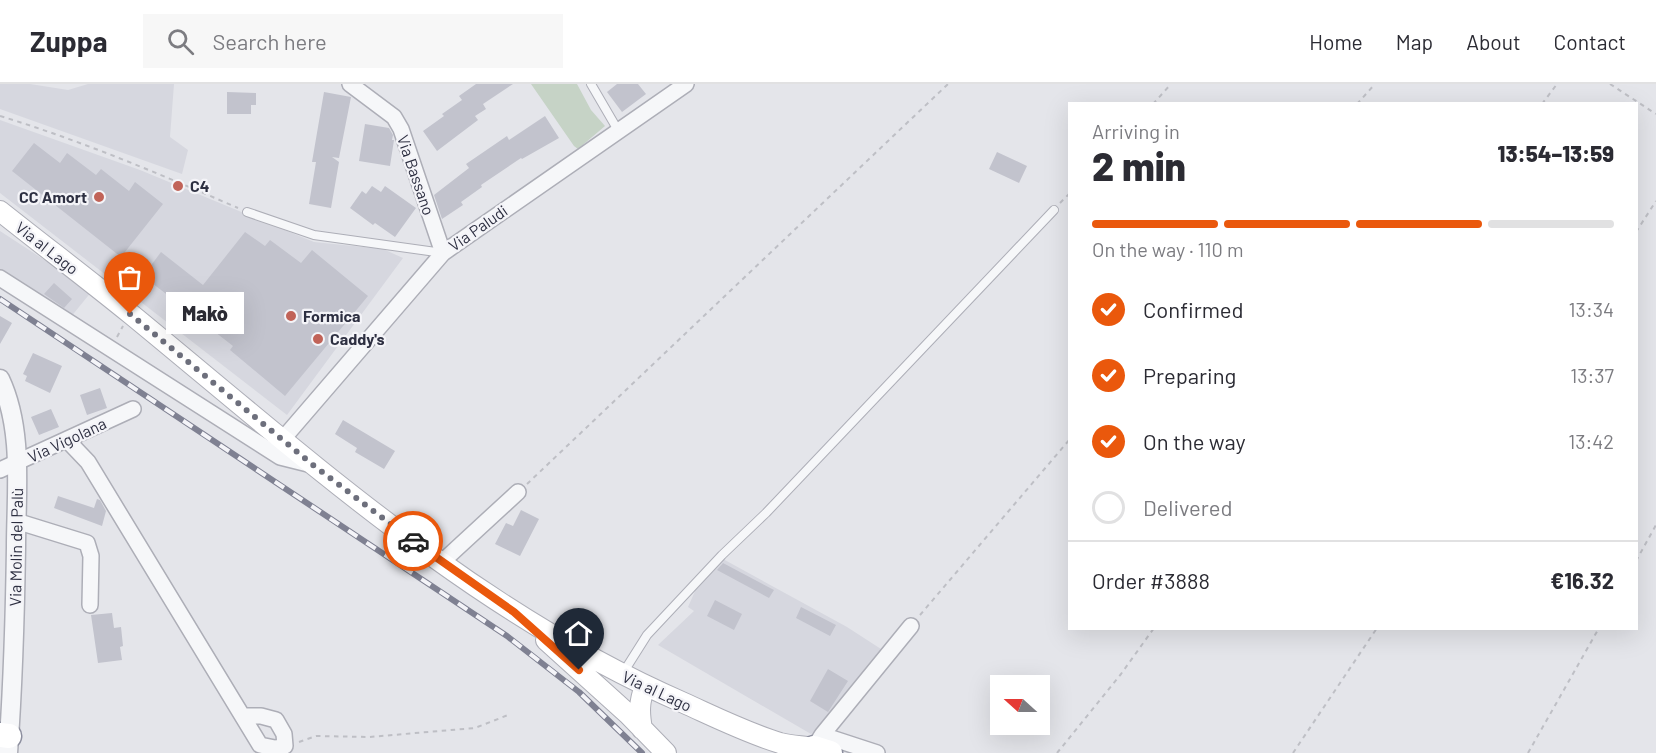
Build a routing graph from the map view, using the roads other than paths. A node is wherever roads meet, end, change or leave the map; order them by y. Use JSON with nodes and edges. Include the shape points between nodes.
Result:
{"nodes":[{"id":1,"x":350,"y":84,"type":"edge"},
{"id":2,"x":591,"y":84,"type":"edge"},
{"id":3,"x":686,"y":84,"type":"edge"},
{"id":4,"x":619,"y":132,"type":"junction"},
{"id":5,"x":1054,"y":210,"type":"road end"},
{"id":6,"x":0,"y":211,"type":"edge"},
{"id":7,"x":247,"y":212,"type":"road end"},
{"id":8,"x":442,"y":253,"type":"junction"},
{"id":9,"x":0,"y":278,"type":"edge"},
{"id":10,"x":0,"y":379,"type":"edge"},
{"id":11,"x":133,"y":409,"type":"dead end"},
{"id":12,"x":68,"y":440,"type":"junction"},
{"id":13,"x":282,"y":440,"type":"junction"},
{"id":14,"x":313,"y":465,"type":"junction"},
{"id":15,"x":8,"y":467,"type":"edge"},
{"id":16,"x":518,"y":492,"type":"road end"},
{"id":17,"x":16,"y":521,"type":"junction"},
{"id":18,"x":442,"y":562,"type":"junction"},
{"id":19,"x":90,"y":605,"type":"dead end"},
{"id":20,"x":514,"y":612,"type":"junction"},
{"id":21,"x":911,"y":626,"type":"road end"},
{"id":22,"x":622,"y":675,"type":"junction"},
{"id":23,"x":645,"y":686,"type":"junction"},
{"id":24,"x":627,"y":714,"type":"junction"},
{"id":25,"x":243,"y":716,"type":"junction"},
{"id":26,"x":642,"y":729,"type":"junction"},
{"id":27,"x":6,"y":741,"type":"edge"},
{"id":28,"x":825,"y":748,"type":"edge"},
{"id":29,"x":666,"y":753,"type":"edge"},
{"id":30,"x":877,"y":753,"type":"edge"}],
"edges":[{"from":1,"to":8,"type":"street","name":"Via Bassano","via":[[394,117]]},
{"from":2,"to":4,"type":"lane"},
{"from":3,"to":4,"type":"street","name":"Via Paludi"},
{"from":4,"to":8,"type":"street","name":"Via Paludi"},
{"from":5,"to":22,"type":"lane","via":[[647,635]]},
{"from":6,"to":13,"type":"main road","name":"Via al Lago"},
{"from":7,"to":8,"type":"lane","via":[[314,236]]},
{"from":8,"to":13,"type":"street","name":"Via Paludi"},
{"from":9,"to":14,"type":"street","via":[[280,457]]},
{"from":10,"to":15,"type":"street","name":"Via Molin del Palù","via":[[14,423]]},
{"from":11,"to":12,"type":"street","name":"Via Vigolana"},
{"from":12,"to":15,"type":"street","name":"Via Vigolana"},
{"from":12,"to":25,"type":"street","via":[[88,462]]},
{"from":13,"to":14,"type":"main road","name":"Via al Lago"},
{"from":14,"to":18,"type":"main road","name":"Via al Lago"},
{"from":15,"to":17,"type":"street","name":"Via Molin del Palù"},
{"from":16,"to":18,"type":"street"},
{"from":17,"to":19,"type":"street","via":[[87,543],[91,556]]},
{"from":17,"to":27,"type":"street","name":"Via Molin del Palù","via":[[13,681]]},
{"from":18,"to":20,"type":"main road","name":"Via al Lago"},
{"from":20,"to":22,"type":"main road","name":"Via al Lago"},
{"from":20,"to":24,"type":"main road"},
{"from":21,"to":28,"type":"street"},
{"from":22,"to":23,"type":"main road","name":"Via al Lago"},
{"from":22,"to":24,"type":"main road"},
{"from":23,"to":26,"type":"main road","via":[[639,701]]},
{"from":23,"to":28,"type":"main road","name":"Via al Lago","via":[[781,744]]},
{"from":24,"to":26,"type":"main road"},
{"from":25,"to":25,"type":"street","via":[[276,720],[285,746],[260,745]]},
{"from":26,"to":29,"type":"main road"},
{"from":28,"to":30,"type":"street"}]}
